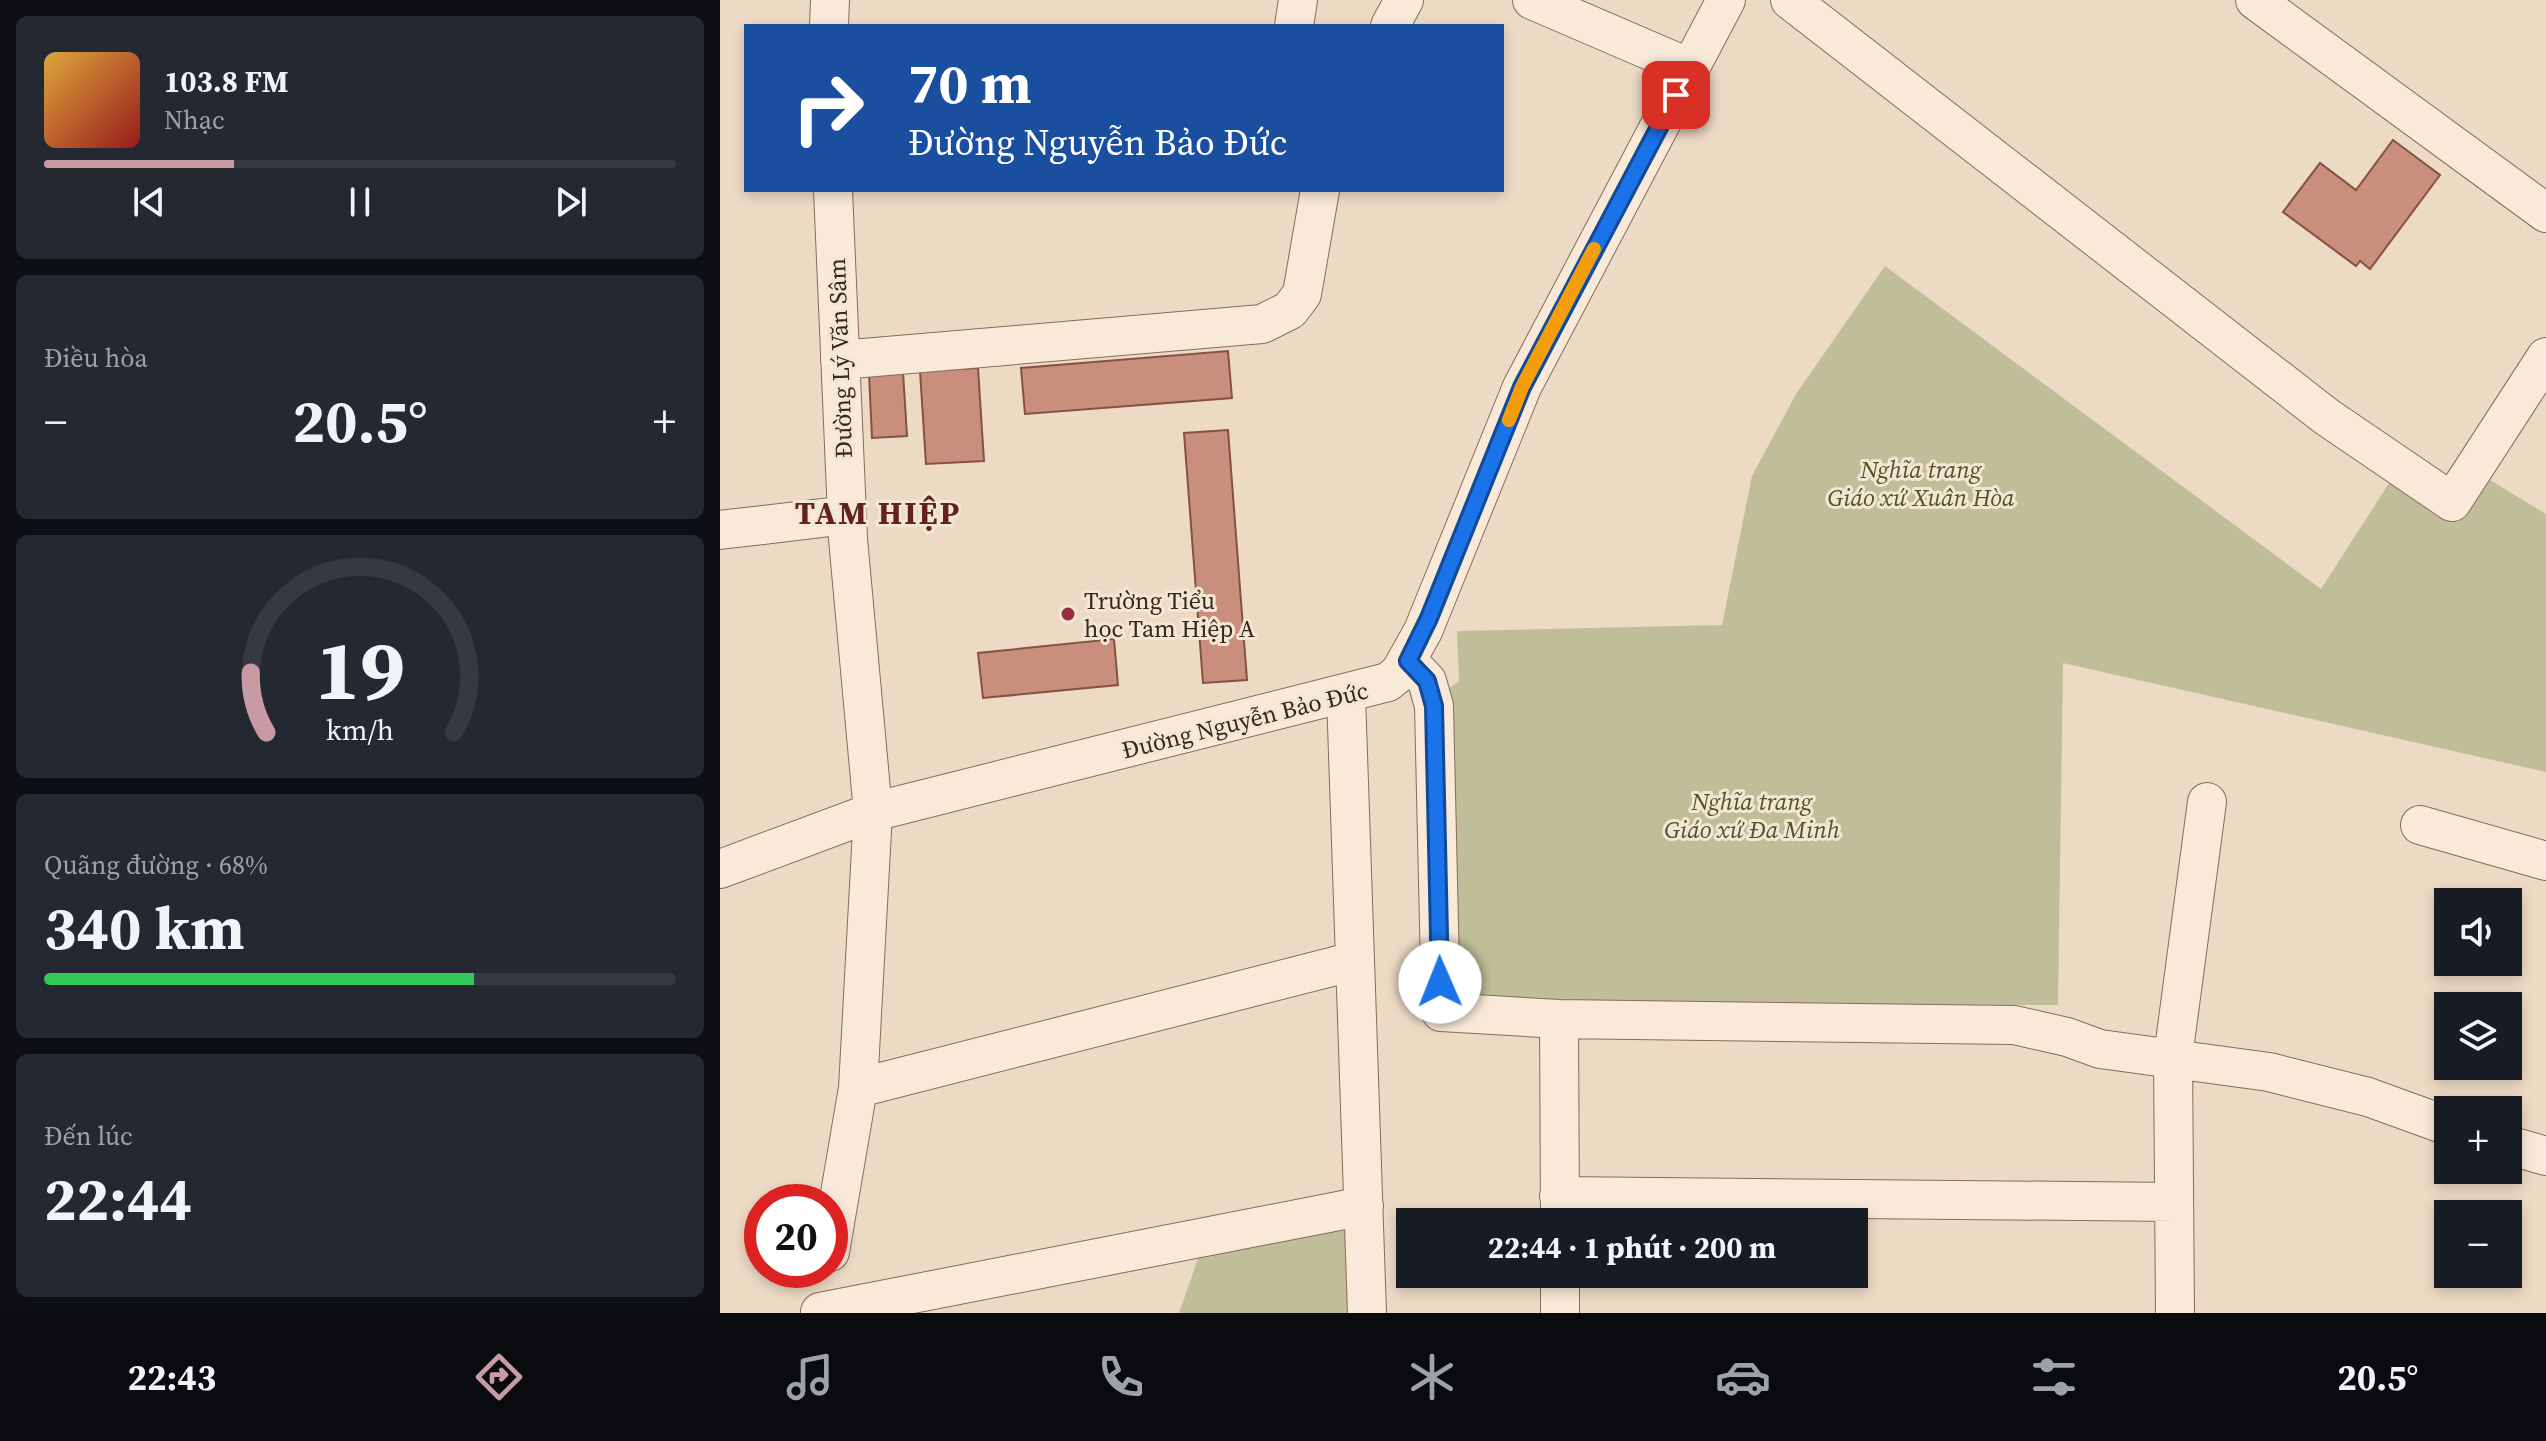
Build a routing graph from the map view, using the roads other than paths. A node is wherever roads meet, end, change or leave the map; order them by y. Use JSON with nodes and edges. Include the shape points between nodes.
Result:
{"nodes":[{"id":1,"x":830,"y":0,"type":"edge"},
{"id":2,"x":1298,"y":0,"type":"edge"},
{"id":3,"x":1404,"y":0,"type":"edge"},
{"id":4,"x":1532,"y":0,"type":"edge"},
{"id":5,"x":1726,"y":0,"type":"edge"},
{"id":6,"x":1790,"y":0,"type":"edge"},
{"id":7,"x":2255,"y":0,"type":"edge"},
{"id":8,"x":829,"y":24,"type":"edge"},
{"id":9,"x":1294,"y":24,"type":"edge"},
{"id":10,"x":1391,"y":24,"type":"edge"},
{"id":11,"x":1690,"y":68,"type":"junction"},
{"id":12,"x":833,"y":192,"type":"edge"},
{"id":13,"x":1320,"y":192,"type":"edge"},
{"id":14,"x":2546,"y":213,"type":"edge"},
{"id":15,"x":2546,"y":357,"type":"edge"},
{"id":16,"x":840,"y":360,"type":"junction"},
{"id":17,"x":847,"y":515,"type":"junction"},
{"id":18,"x":720,"y":530,"type":"edge"},
{"id":19,"x":1408,"y":661,"type":"junction"},
{"id":20,"x":1346,"y":695,"type":"junction"},
{"id":21,"x":2207,"y":802,"type":"dead end"},
{"id":22,"x":873,"y":812,"type":"junction"},
{"id":23,"x":2420,"y":825,"type":"dead end"},
{"id":24,"x":2546,"y":861,"type":"edge"},
{"id":25,"x":720,"y":869,"type":"edge"},
{"id":26,"x":1355,"y":961,"type":"junction"},
{"id":27,"x":1559,"y":1019,"type":"junction"},
{"id":28,"x":2173,"y":1057,"type":"junction"},
{"id":29,"x":858,"y":1088,"type":"junction"},
{"id":30,"x":2434,"y":1121,"type":"edge"},
{"id":31,"x":2522,"y":1149,"type":"edge"},
{"id":32,"x":2546,"y":1156,"type":"edge"},
{"id":33,"x":842,"y":1184,"type":"edge"},
{"id":34,"x":2174,"y":1202,"type":"junction"},
{"id":35,"x":1364,"y":1206,"type":"junction"},
{"id":36,"x":1560,"y":1208,"type":"edge"},
{"id":37,"x":1648,"y":1208,"type":"edge"},
{"id":38,"x":824,"y":1288,"type":"edge"},
{"id":39,"x":1560,"y":1288,"type":"edge"},
{"id":40,"x":820,"y":1312,"type":"edge"},
{"id":41,"x":1367,"y":1313,"type":"edge"},
{"id":42,"x":1560,"y":1313,"type":"edge"},
{"id":43,"x":2175,"y":1313,"type":"edge"}],
"edges":[{"from":1,"to":8,"type":"street"},
{"from":2,"to":9,"type":"street"},
{"from":3,"to":10,"type":"street"},
{"from":4,"to":11,"type":"street"},
{"from":5,"to":11,"type":"street","name":"Đường Nguyễn Bảo Đức"},
{"from":6,"to":15,"type":"street","via":[[2327,417],[2452,502]]},
{"from":7,"to":14,"type":"street"},
{"from":11,"to":19,"type":"street","name":"Đường Nguyễn Bảo Đức","via":[[1522,387]]},
{"from":12,"to":16,"type":"street","name":"Đường Lý Văn Sâm"},
{"from":13,"to":16,"type":"street","via":[[1302,294],[1290,310],[1262,324]]},
{"from":16,"to":17,"type":"street","name":"Đường Lý Văn Sâm"},
{"from":17,"to":18,"type":"street"},
{"from":17,"to":22,"type":"street","name":"Đường Lý Văn Sâm"},
{"from":19,"to":20,"type":"street","name":"Đường Nguyễn Bảo Đức","via":[[1388,682]]},
{"from":19,"to":27,"type":"street","via":[[1427,681],[1434,706],[1441,1012]]},
{"from":20,"to":22,"type":"street","name":"Đường Nguyễn Bảo Đức"},
{"from":20,"to":26,"type":"street"},
{"from":21,"to":28,"type":"street"},
{"from":22,"to":25,"type":"street","name":"Đường Nguyễn Bảo Đức"},
{"from":22,"to":29,"type":"street","name":"Đường Lý Văn Sâm"},
{"from":23,"to":24,"type":"street"},
{"from":26,"to":29,"type":"street"},
{"from":26,"to":35,"type":"street"},
{"from":27,"to":28,"type":"street","via":[[1984,1023],[2034,1029],[2100,1049]]},
{"from":27,"to":36,"type":"street"},
{"from":28,"to":30,"type":"street","via":[[2269,1072],[2368,1097]]},
{"from":28,"to":34,"type":"street"},
{"from":29,"to":33,"type":"street","name":"Đường Lý Văn Sâm"},
{"from":31,"to":32,"type":"street"},
{"from":34,"to":37,"type":"street"},
{"from":34,"to":43,"type":"street"},
{"from":35,"to":40,"type":"street"},
{"from":35,"to":41,"type":"street"},
{"from":38,"to":40,"type":"street"},
{"from":39,"to":42,"type":"street"}]}
